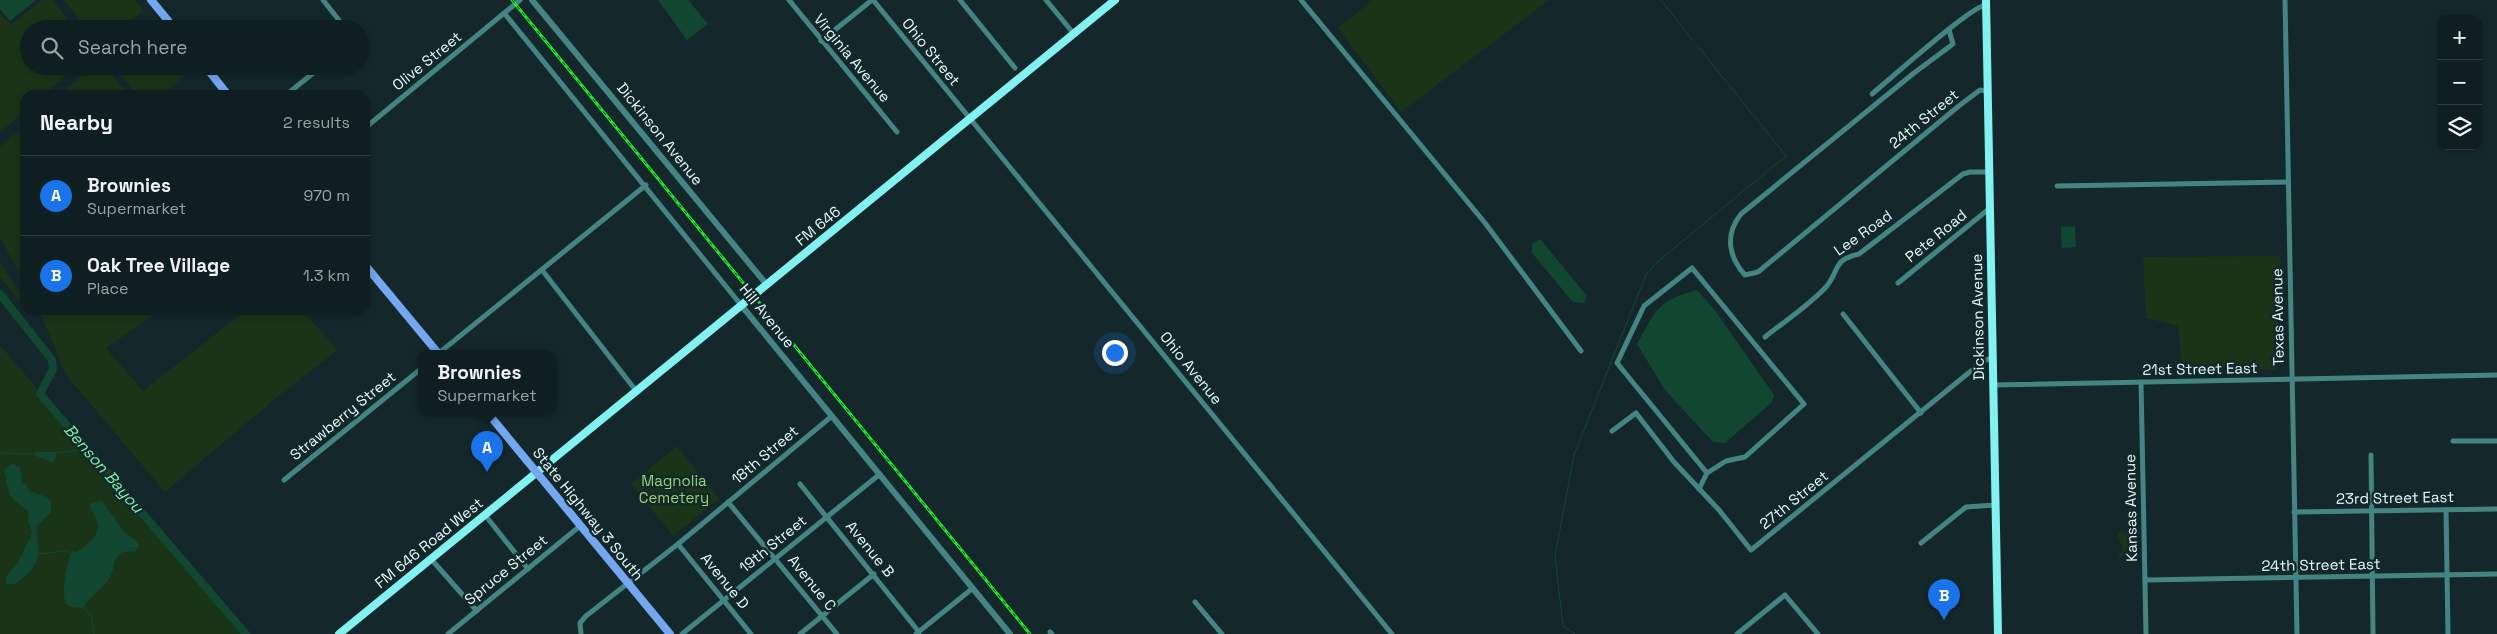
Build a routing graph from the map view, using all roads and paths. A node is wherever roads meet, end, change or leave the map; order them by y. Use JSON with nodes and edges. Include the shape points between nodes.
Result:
{"nodes":[{"id":1,"x":151,"y":0,"type":"edge"},
{"id":2,"x":323,"y":0,"type":"edge"},
{"id":3,"x":520,"y":0,"type":"edge"},
{"id":4,"x":532,"y":0,"type":"edge"},
{"id":5,"x":788,"y":0,"type":"edge"},
{"id":6,"x":873,"y":0,"type":"edge"},
{"id":7,"x":960,"y":0,"type":"edge"},
{"id":8,"x":1046,"y":0,"type":"edge"},
{"id":9,"x":1116,"y":0,"type":"edge"},
{"id":10,"x":1302,"y":0,"type":"edge"},
{"id":11,"x":2285,"y":0,"type":"edge"},
{"id":12,"x":1986,"y":2,"type":"edge"},
{"id":13,"x":505,"y":14,"type":"junction"},
{"id":14,"x":168,"y":20,"type":"edge"},
{"id":15,"x":339,"y":20,"type":"edge"},
{"id":16,"x":1949,"y":30,"type":"junction"},
{"id":17,"x":1074,"y":34,"type":"junction"},
{"id":18,"x":821,"y":41,"type":"junction"},
{"id":19,"x":1014,"y":68,"type":"dead end"},
{"id":20,"x":212,"y":75,"type":"edge"},
{"id":21,"x":311,"y":75,"type":"edge"},
{"id":22,"x":224,"y":90,"type":"edge"},
{"id":23,"x":292,"y":90,"type":"edge"},
{"id":24,"x":1988,"y":91,"type":"junction"},
{"id":25,"x":1872,"y":94,"type":"dead end"},
{"id":26,"x":969,"y":119,"type":"junction"},
{"id":27,"x":370,"y":124,"type":"edge"},
{"id":28,"x":897,"y":132,"type":"dead end"},
{"id":29,"x":1989,"y":172,"type":"junction"},
{"id":30,"x":2288,"y":182,"type":"junction"},
{"id":31,"x":646,"y":185,"type":"junction"},
{"id":32,"x":2058,"y":186,"type":"dead end"},
{"id":33,"x":1990,"y":208,"type":"junction"},
{"id":34,"x":542,"y":270,"type":"junction"},
{"id":35,"x":370,"y":271,"type":"edge"},
{"id":36,"x":1898,"y":283,"type":"dead end"},
{"id":37,"x":767,"y":285,"type":"junction"},
{"id":38,"x":741,"y":305,"type":"junction"},
{"id":39,"x":1842,"y":314,"type":"dead end"},
{"id":40,"x":1765,"y":337,"type":"dead end"},
{"id":41,"x":436,"y":350,"type":"edge"},
{"id":42,"x":442,"y":350,"type":"edge"},
{"id":43,"x":1580,"y":351,"type":"dead end"},
{"id":44,"x":1993,"y":357,"type":"junction"},
{"id":45,"x":418,"y":372,"type":"edge"},
{"id":46,"x":2497,"y":375,"type":"edge"},
{"id":47,"x":2292,"y":379,"type":"junction"},
{"id":48,"x":2141,"y":382,"type":"junction"},
{"id":49,"x":1993,"y":386,"type":"junction"},
{"id":50,"x":637,"y":392,"type":"junction"},
{"id":51,"x":1921,"y":413,"type":"junction"},
{"id":52,"x":489,"y":415,"type":"edge"},
{"id":53,"x":832,"y":416,"type":"junction"},
{"id":54,"x":1612,"y":431,"type":"dead end"},
{"id":55,"x":2453,"y":441,"type":"dead end"},
{"id":56,"x":2497,"y":441,"type":"edge"},
{"id":57,"x":2371,"y":455,"type":"dead end"},
{"id":58,"x":780,"y":459,"type":"junction"},
{"id":59,"x":785,"y":465,"type":"dead end"},
{"id":60,"x":537,"y":473,"type":"junction"},
{"id":61,"x":1707,"y":473,"type":"junction"},
{"id":62,"x":880,"y":474,"type":"junction"},
{"id":63,"x":284,"y":480,"type":"dead end"},
{"id":64,"x":800,"y":484,"type":"dead end"},
{"id":65,"x":1699,"y":489,"type":"junction"},
{"id":66,"x":728,"y":502,"type":"junction"},
{"id":67,"x":1996,"y":505,"type":"junction"},
{"id":68,"x":2497,"y":509,"type":"edge"},
{"id":69,"x":2371,"y":510,"type":"junction"},
{"id":70,"x":2446,"y":510,"type":"junction"},
{"id":71,"x":2294,"y":512,"type":"junction"},
{"id":72,"x":485,"y":515,"type":"junction"},
{"id":73,"x":828,"y":516,"type":"junction"},
{"id":74,"x":580,"y":526,"type":"junction"},
{"id":75,"x":1921,"y":542,"type":"dead end"},
{"id":76,"x":678,"y":544,"type":"junction"},
{"id":77,"x":776,"y":558,"type":"junction"},
{"id":78,"x":431,"y":559,"type":"junction"},
{"id":79,"x":528,"y":569,"type":"junction"},
{"id":80,"x":874,"y":574,"type":"junction"},
{"id":81,"x":2497,"y":574,"type":"edge"},
{"id":82,"x":2447,"y":575,"type":"junction"},
{"id":83,"x":2372,"y":577,"type":"junction"},
{"id":84,"x":2296,"y":578,"type":"junction"},
{"id":85,"x":2145,"y":580,"type":"junction"},
{"id":86,"x":627,"y":583,"type":"junction"},
{"id":87,"x":973,"y":588,"type":"junction"},
{"id":88,"x":724,"y":600,"type":"junction"},
{"id":89,"x":1195,"y":602,"type":"dead end"},
{"id":90,"x":477,"y":611,"type":"junction"},
{"id":91,"x":823,"y":616,"type":"junction"},
{"id":92,"x":580,"y":632,"type":"edge"},
{"id":93,"x":918,"y":633,"type":"edge"},
{"id":94,"x":339,"y":634,"type":"edge"},
{"id":95,"x":448,"y":634,"type":"edge"},
{"id":96,"x":670,"y":634,"type":"edge"},
{"id":97,"x":682,"y":634,"type":"edge"},
{"id":98,"x":751,"y":634,"type":"edge"},
{"id":99,"x":800,"y":634,"type":"edge"},
{"id":100,"x":837,"y":634,"type":"edge"},
{"id":101,"x":1010,"y":634,"type":"edge"},
{"id":102,"x":1222,"y":634,"type":"edge"},
{"id":103,"x":1392,"y":634,"type":"edge"},
{"id":104,"x":1737,"y":634,"type":"edge"},
{"id":105,"x":1818,"y":634,"type":"edge"},
{"id":106,"x":1998,"y":634,"type":"edge"},
{"id":107,"x":2146,"y":634,"type":"edge"},
{"id":108,"x":2297,"y":634,"type":"edge"},
{"id":109,"x":2373,"y":634,"type":"edge"},
{"id":110,"x":2448,"y":634,"type":"edge"}],
"edges":[{"from":1,"to":14,"type":"main road"},
{"from":2,"to":15,"type":"street"},
{"from":3,"to":13,"type":"street","name":"Olive Street"},
{"from":4,"to":37,"type":"street","name":"Dickinson Avenue"},
{"from":5,"to":18,"type":"street","name":"Virginia Avenue"},
{"from":6,"to":18,"type":"street"},
{"from":6,"to":26,"type":"street","name":"Ohio Street"},
{"from":7,"to":19,"type":"street"},
{"from":8,"to":17,"type":"street"},
{"from":9,"to":17,"type":"main road","name":"FM 646","number":"FM 646"},
{"from":10,"to":43,"type":"street","via":[[1485,223]]},
{"from":11,"to":30,"type":"street","name":"Texas Avenue"},
{"from":12,"to":16,"type":"street"},
{"from":12,"to":24,"type":"main road","name":"Dickinson Avenue"},
{"from":13,"to":27,"type":"street","name":"Olive Street"},
{"from":13,"to":31,"type":"street","name":"Hill Avenue"},
{"from":16,"to":24,"type":"street","name":"24th Street","via":[[1953,44],[1734,222],[1730,240],[1732,256],[1741,270],[1745,275],[1758,272],[1977,92]]},
{"from":16,"to":25,"type":"street"},
{"from":17,"to":26,"type":"main road","name":"FM 646","number":"FM 646"},
{"from":18,"to":28,"type":"street","name":"Virginia Avenue"},
{"from":20,"to":22,"type":"main road"},
{"from":21,"to":23,"type":"street"},
{"from":24,"to":29,"type":"main road","name":"Dickinson Avenue"},
{"from":26,"to":37,"type":"main road","name":"FM 646","number":"FM 646"},
{"from":26,"to":103,"type":"street","name":"Ohio Avenue"},
{"from":29,"to":33,"type":"main road","name":"Dickinson Avenue"},
{"from":29,"to":40,"type":"street","name":"Lee Road","via":[[1963,174],[1859,254],[1847,258],[1839,264],[1826,287]]},
{"from":30,"to":32,"type":"street"},
{"from":30,"to":47,"type":"street","name":"Texas Avenue"},
{"from":31,"to":34,"type":"street"},
{"from":31,"to":38,"type":"street","name":"Hill Avenue"},
{"from":33,"to":36,"type":"street","name":"Pete Road"},
{"from":33,"to":44,"type":"main road","name":"Dickinson Avenue"},
{"from":34,"to":42,"type":"street"},
{"from":34,"to":50,"type":"street"},
{"from":35,"to":41,"type":"main road"},
{"from":37,"to":38,"type":"main road","name":"FM 646","number":"FM 646"},
{"from":38,"to":50,"type":"main road","name":"FM 646","number":"FM 646"},
{"from":38,"to":53,"type":"street","name":"Hill Avenue"},
{"from":39,"to":51,"type":"street"},
{"from":44,"to":49,"type":"main road","name":"Dickinson Avenue"},
{"from":44,"to":51,"type":"street","name":"27th Street","via":[[1982,362]]},
{"from":45,"to":63,"type":"street","name":"Strawberry Street"},
{"from":46,"to":47,"type":"street","name":"21st Street East"},
{"from":47,"to":48,"type":"street","name":"21st Street East"},
{"from":47,"to":71,"type":"street","name":"Texas Avenue"},
{"from":48,"to":49,"type":"street","name":"21st Street East"},
{"from":48,"to":85,"type":"street","name":"Kansas Avenue"},
{"from":49,"to":67,"type":"main road","name":"Dickinson Avenue"},
{"from":50,"to":60,"type":"main road","name":"FM 646","number":"FM 646"},
{"from":51,"to":65,"type":"street","name":"27th Street","via":[[1752,550]]},
{"from":52,"to":60,"type":"main road","name":"State Highway 3 South"},
{"from":53,"to":58,"type":"street","name":"18th Street"},
{"from":53,"to":62,"type":"street","name":"Hill Avenue"},
{"from":54,"to":65,"type":"street","name":"27th Street","via":[[1636,413]]},
{"from":55,"to":56,"type":"street"},
{"from":57,"to":69,"type":"street"},
{"from":58,"to":59,"type":"street"},
{"from":58,"to":66,"type":"street","name":"18th Street"},
{"from":60,"to":72,"type":"main road","name":"FM 646 Road West","number":"FM 646"},
{"from":60,"to":74,"type":"main road","name":"State Highway 3 South"},
{"from":61,"to":61,"type":"street","via":[[1617,363],[1644,306],[1692,268],[1804,404],[1745,457],[1726,461]]},
{"from":61,"to":65,"type":"street"},
{"from":62,"to":73,"type":"street","name":"19th Street"},
{"from":62,"to":87,"type":"street","name":"Hill Avenue"},
{"from":64,"to":73,"type":"street","name":"Avenue B"},
{"from":66,"to":76,"type":"street","name":"18th Street"},
{"from":66,"to":77,"type":"street","name":"Avenue C"},
{"from":67,"to":75,"type":"street","via":[[1966,507]]},
{"from":67,"to":106,"type":"main road","name":"Dickinson Avenue"},
{"from":68,"to":70,"type":"street","name":"23rd Street East"},
{"from":69,"to":70,"type":"street","name":"23rd Street East"},
{"from":69,"to":71,"type":"street","name":"23rd Street East"},
{"from":69,"to":83,"type":"street"},
{"from":70,"to":82,"type":"street"},
{"from":71,"to":84,"type":"street","name":"Texas Avenue"},
{"from":72,"to":78,"type":"main road","name":"FM 646 Road West","number":"FM 646"},
{"from":72,"to":79,"type":"street"},
{"from":73,"to":77,"type":"street","name":"19th Street"},
{"from":73,"to":80,"type":"street","name":"Avenue B"},
{"from":74,"to":79,"type":"street","name":"Spruce Street"},
{"from":74,"to":86,"type":"main road","name":"State Highway 3 South"},
{"from":76,"to":86,"type":"street","name":"18th Street"},
{"from":76,"to":88,"type":"street","name":"Avenue D"},
{"from":77,"to":88,"type":"street","name":"19th Street"},
{"from":77,"to":91,"type":"street","name":"Avenue C"},
{"from":78,"to":90,"type":"street"},
{"from":78,"to":94,"type":"main road","name":"FM 646 Road West","number":"FM 646"},
{"from":79,"to":90,"type":"street","name":"Spruce Street"},
{"from":80,"to":91,"type":"street"},
{"from":80,"to":93,"type":"street","name":"Avenue B"},
{"from":81,"to":82,"type":"street","name":"24th Street East"},
{"from":82,"to":83,"type":"street","name":"24th Street East"},
{"from":82,"to":110,"type":"street"},
{"from":83,"to":84,"type":"street","name":"24th Street East"},
{"from":83,"to":109,"type":"street"},
{"from":84,"to":85,"type":"street","name":"24th Street East"},
{"from":84,"to":108,"type":"street","name":"Texas Avenue"},
{"from":85,"to":107,"type":"street","name":"Kansas Avenue"},
{"from":86,"to":92,"type":"street","name":"18th Street","via":[[583,620]]},
{"from":86,"to":96,"type":"main road","name":"State Highway 3 South"},
{"from":87,"to":93,"type":"street"},
{"from":87,"to":101,"type":"street","name":"Hill Avenue"},
{"from":88,"to":97,"type":"street","name":"19th Street"},
{"from":88,"to":98,"type":"street","name":"Avenue D"},
{"from":89,"to":102,"type":"street"},
{"from":90,"to":95,"type":"street","name":"Spruce Street"},
{"from":91,"to":99,"type":"street"},
{"from":91,"to":100,"type":"street","name":"Avenue C"},
{"from":104,"to":105,"type":"street","via":[[1785,595]]}]}
